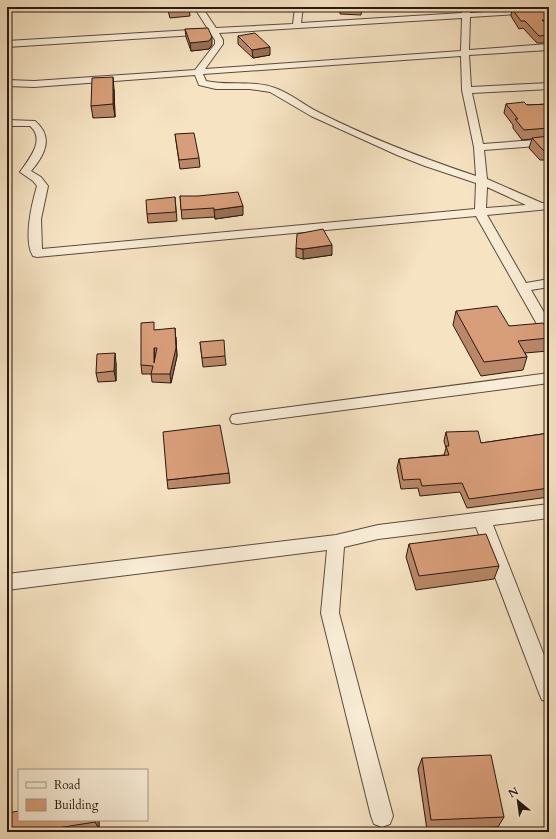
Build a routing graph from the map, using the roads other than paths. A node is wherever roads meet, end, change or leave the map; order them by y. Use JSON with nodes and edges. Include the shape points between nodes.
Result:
{"nodes":[{"id":1,"x":198,"y":7,"type":"edge"},
{"id":2,"x":299,"y":7,"type":"edge"},
{"id":3,"x":549,"y":10,"type":"edge"},
{"id":4,"x":466,"y":11,"type":"edge"},
{"id":5,"x":296,"y":25,"type":"junction"},
{"id":6,"x":214,"y":31,"type":"junction"},
{"id":7,"x":7,"y":44,"type":"edge"},
{"id":8,"x":549,"y":47,"type":"edge"},
{"id":9,"x":465,"y":53,"type":"junction"},
{"id":10,"x":198,"y":72,"type":"junction"},
{"id":11,"x":7,"y":83,"type":"edge"},
{"id":12,"x":549,"y":86,"type":"edge"},
{"id":13,"x":467,"y":90,"type":"junction"},
{"id":14,"x":7,"y":123,"type":"edge"},
{"id":15,"x":549,"y":142,"type":"edge"},
{"id":16,"x":479,"y":147,"type":"junction"},
{"id":17,"x":482,"y":181,"type":"junction"},
{"id":18,"x":544,"y":206,"type":"edge"},
{"id":19,"x":480,"y":212,"type":"junction"},
{"id":20,"x":549,"y":283,"type":"edge"},
{"id":21,"x":522,"y":287,"type":"junction"},
{"id":22,"x":549,"y":333,"type":"edge"},
{"id":23,"x":549,"y":378,"type":"edge"},
{"id":24,"x":237,"y":419,"type":"dead end"},
{"id":25,"x":549,"y":511,"type":"edge"},
{"id":26,"x":482,"y":519,"type":"junction"},
{"id":27,"x":336,"y":542,"type":"junction"},
{"id":28,"x":7,"y":582,"type":"edge"},
{"id":29,"x":549,"y":693,"type":"edge"},
{"id":30,"x":382,"y":816,"type":"dead end"}],
"edges":[{"from":1,"to":6,"type":"street"},
{"from":2,"to":5,"type":"street"},
{"from":3,"to":4,"type":"street"},
{"from":4,"to":5,"type":"street"},
{"from":4,"to":9,"type":"street"},
{"from":5,"to":6,"type":"street"},
{"from":6,"to":7,"type":"street"},
{"from":6,"to":10,"type":"street","via":[[219,44]]},
{"from":8,"to":9,"type":"street"},
{"from":9,"to":10,"type":"street"},
{"from":9,"to":13,"type":"street"},
{"from":10,"to":11,"type":"street","via":[[34,84]]},
{"from":10,"to":17,"type":"street","via":[[202,83],[206,85],[250,86],[273,90],[314,114],[394,150]]},
{"from":12,"to":13,"type":"street"},
{"from":13,"to":16,"type":"street"},
{"from":14,"to":19,"type":"street","via":[[32,123],[38,128],[42,139],[36,159],[26,172],[43,186],[36,209],[33,236],[37,253]]},
{"from":15,"to":16,"type":"street"},
{"from":16,"to":17,"type":"street"},
{"from":17,"to":18,"type":"street"},
{"from":17,"to":19,"type":"street"},
{"from":18,"to":19,"type":"street"},
{"from":19,"to":21,"type":"street"},
{"from":20,"to":21,"type":"street"},
{"from":21,"to":22,"type":"street"},
{"from":23,"to":24,"type":"street"},
{"from":25,"to":26,"type":"street"},
{"from":26,"to":27,"type":"street","via":[[378,532]]},
{"from":26,"to":29,"type":"street"},
{"from":27,"to":28,"type":"street"},
{"from":27,"to":30,"type":"street","via":[[330,613]]}]}
